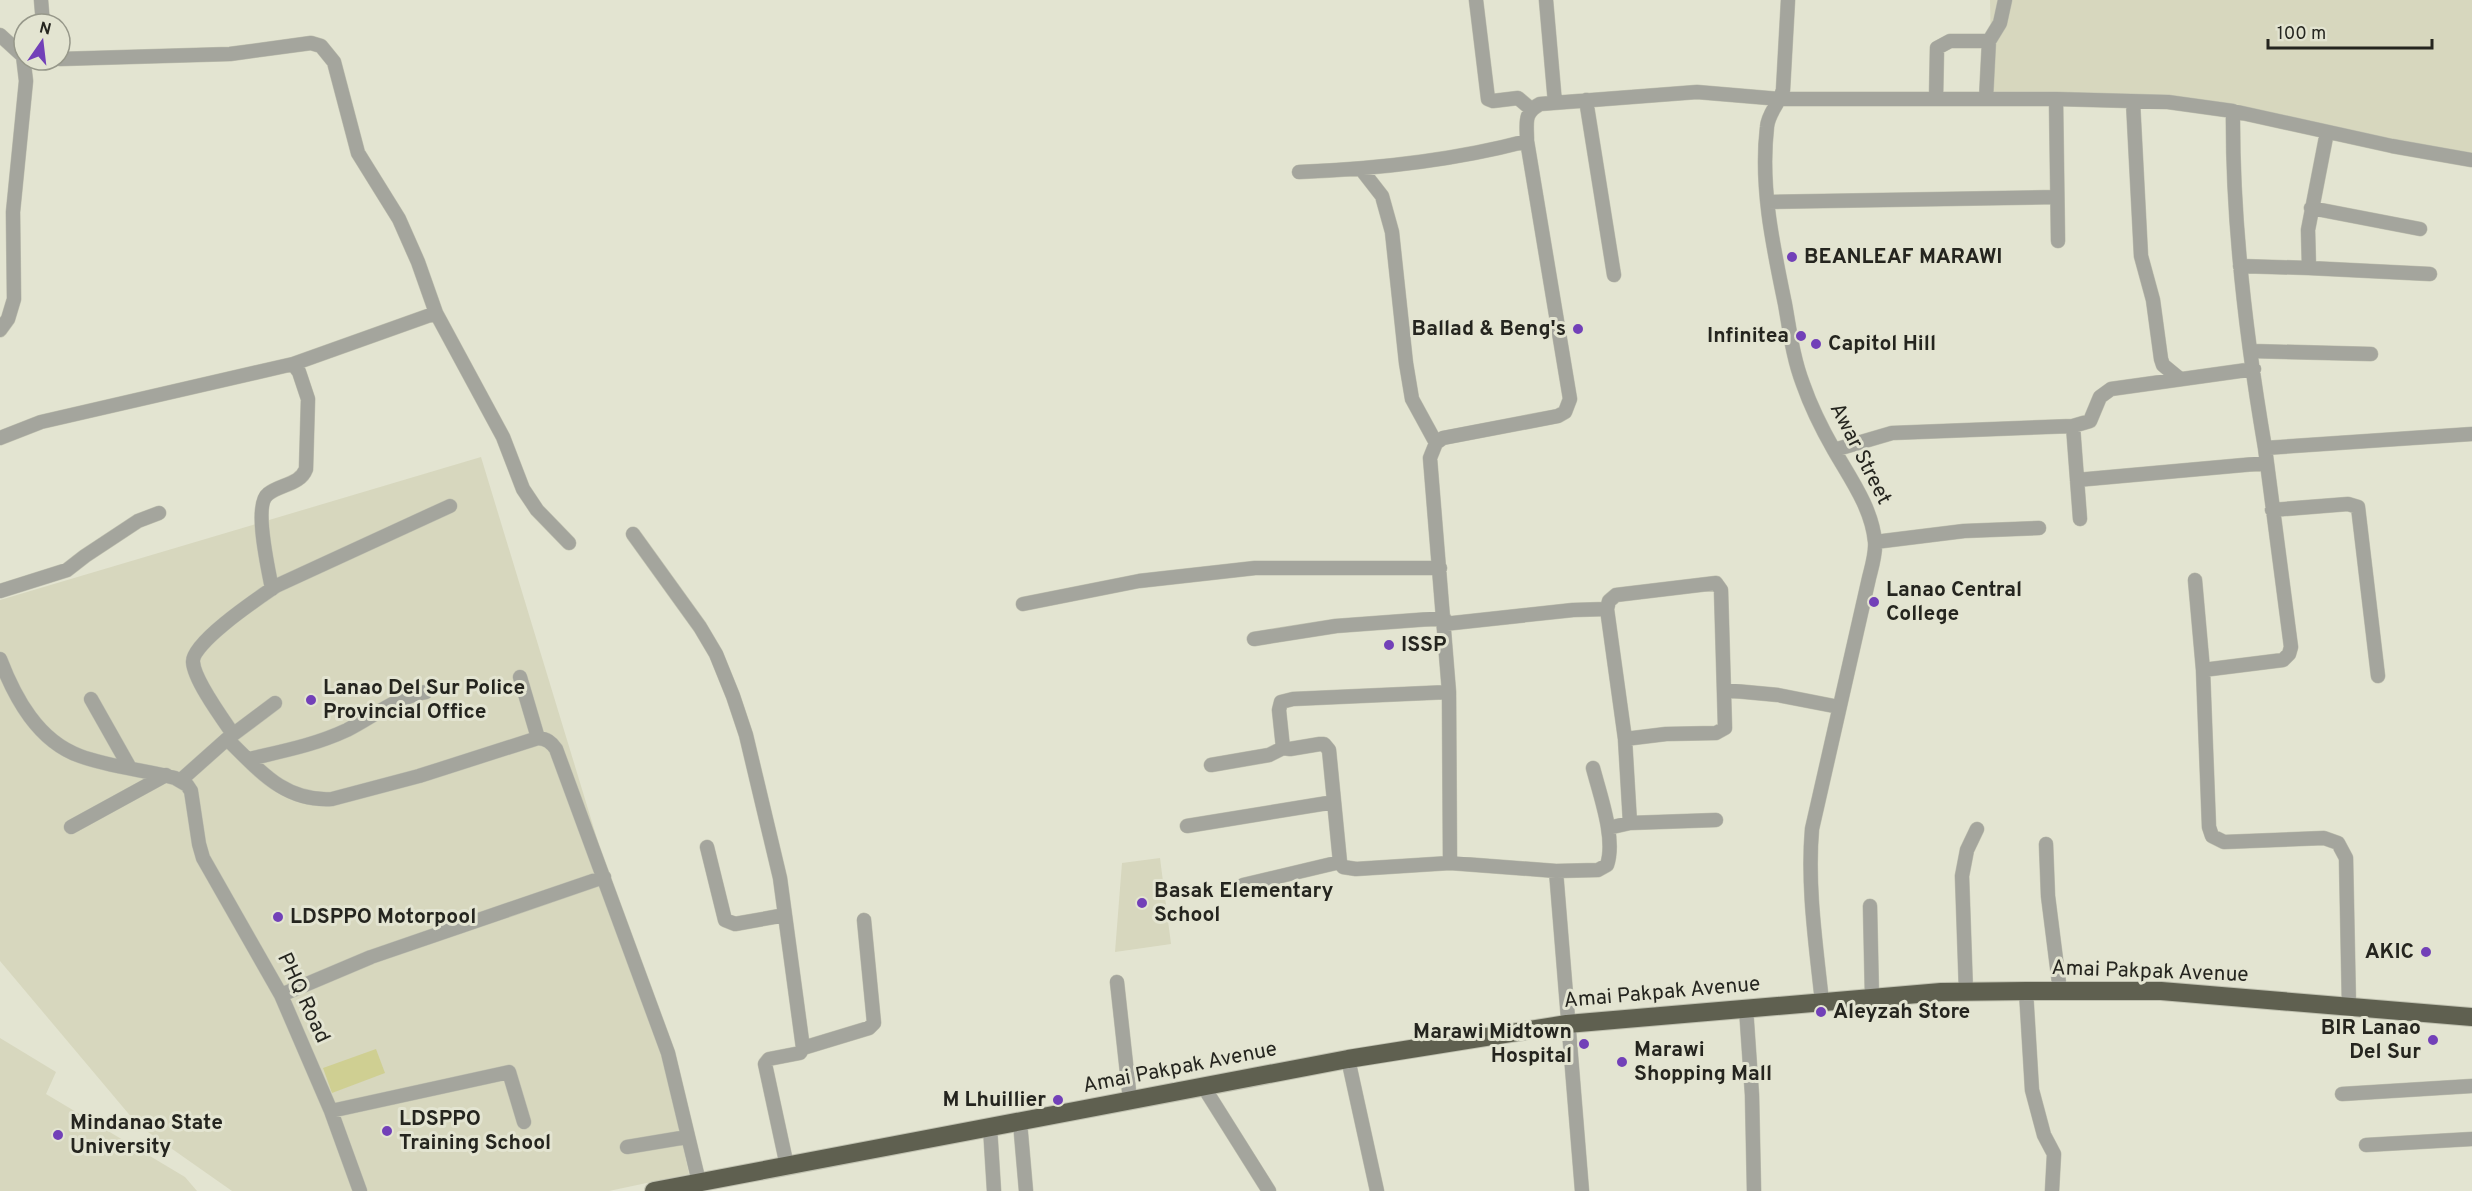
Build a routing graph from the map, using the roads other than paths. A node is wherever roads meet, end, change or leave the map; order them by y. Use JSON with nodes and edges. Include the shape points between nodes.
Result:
{"nodes":[{"id":1,"x":1476,"y":0,"type":"edge"},
{"id":2,"x":1546,"y":0,"type":"edge"},
{"id":3,"x":1788,"y":0,"type":"edge"},
{"id":4,"x":2005,"y":0,"type":"edge"},
{"id":5,"x":0,"y":35,"type":"edge"},
{"id":6,"x":1989,"y":41,"type":"junction"},
{"id":7,"x":12,"y":46,"type":"edge"},
{"id":8,"x":72,"y":59,"type":"edge"},
{"id":9,"x":25,"y":72,"type":"edge"},
{"id":10,"x":1781,"y":99,"type":"junction"},
{"id":11,"x":1936,"y":99,"type":"junction"},
{"id":12,"x":1986,"y":99,"type":"junction"},
{"id":13,"x":2056,"y":99,"type":"junction"},
{"id":14,"x":1586,"y":100,"type":"junction"},
{"id":15,"x":2133,"y":102,"type":"junction"},
{"id":16,"x":1555,"y":103,"type":"junction"},
{"id":17,"x":1531,"y":109,"type":"junction"},
{"id":18,"x":2233,"y":111,"type":"junction"},
{"id":19,"x":2327,"y":132,"type":"junction"},
{"id":20,"x":1527,"y":141,"type":"junction"},
{"id":21,"x":2472,"y":160,"type":"edge"},
{"id":22,"x":1361,"y":169,"type":"junction"},
{"id":23,"x":1299,"y":172,"type":"dead end"},
{"id":24,"x":2056,"y":197,"type":"junction"},
{"id":25,"x":1767,"y":202,"type":"junction"},
{"id":26,"x":2311,"y":208,"type":"junction"},
{"id":27,"x":2420,"y":229,"type":"dead end"},
{"id":28,"x":2058,"y":241,"type":"dead end"},
{"id":29,"x":2240,"y":266,"type":"junction"},
{"id":30,"x":2309,"y":268,"type":"junction"},
{"id":31,"x":1614,"y":274,"type":"dead end"},
{"id":32,"x":2430,"y":274,"type":"dead end"},
{"id":33,"x":436,"y":313,"type":"junction"},
{"id":34,"x":0,"y":330,"type":"edge"},
{"id":35,"x":2251,"y":351,"type":"junction"},
{"id":36,"x":2371,"y":354,"type":"dead end"},
{"id":37,"x":293,"y":364,"type":"junction"},
{"id":38,"x":2254,"y":369,"type":"junction"},
{"id":39,"x":2180,"y":379,"type":"junction"},
{"id":40,"x":2073,"y":426,"type":"junction"},
{"id":41,"x":2472,"y":434,"type":"edge"},
{"id":42,"x":0,"y":438,"type":"edge"},
{"id":43,"x":1436,"y":443,"type":"junction"},
{"id":44,"x":2265,"y":448,"type":"junction"},
{"id":45,"x":1834,"y":450,"type":"junction"},
{"id":46,"x":2266,"y":463,"type":"junction"},
{"id":47,"x":2077,"y":480,"type":"junction"},
{"id":48,"x":450,"y":506,"type":"dead end"},
{"id":49,"x":2272,"y":510,"type":"junction"},
{"id":50,"x":159,"y":513,"type":"dead end"},
{"id":51,"x":2080,"y":519,"type":"dead end"},
{"id":52,"x":2039,"y":528,"type":"dead end"},
{"id":53,"x":633,"y":534,"type":"dead end"},
{"id":54,"x":1875,"y":542,"type":"junction"},
{"id":55,"x":570,"y":543,"type":"dead end"},
{"id":56,"x":1440,"y":568,"type":"junction"},
{"id":57,"x":2195,"y":580,"type":"dead end"},
{"id":58,"x":272,"y":589,"type":"junction"},
{"id":59,"x":0,"y":591,"type":"edge"},
{"id":60,"x":1023,"y":604,"type":"dead end"},
{"id":61,"x":1607,"y":609,"type":"junction"},
{"id":62,"x":1444,"y":621,"type":"junction"},
{"id":63,"x":1254,"y":639,"type":"dead end"},
{"id":64,"x":0,"y":659,"type":"edge"},
{"id":65,"x":2203,"y":670,"type":"junction"},
{"id":66,"x":2379,"y":676,"type":"dead end"},
{"id":67,"x":520,"y":677,"type":"dead end"},
{"id":68,"x":1724,"y":690,"type":"junction"},
{"id":69,"x":426,"y":692,"type":"dead end"},
{"id":70,"x":1449,"y":692,"type":"junction"},
{"id":71,"x":92,"y":699,"type":"dead end"},
{"id":72,"x":275,"y":703,"type":"dead end"},
{"id":73,"x":1839,"y":707,"type":"junction"},
{"id":74,"x":230,"y":737,"type":"junction"},
{"id":75,"x":538,"y":738,"type":"junction"},
{"id":76,"x":1625,"y":739,"type":"junction"},
{"id":77,"x":1282,"y":748,"type":"junction"},
{"id":78,"x":249,"y":759,"type":"junction"},
{"id":79,"x":1211,"y":765,"type":"dead end"},
{"id":80,"x":130,"y":768,"type":"junction"},
{"id":81,"x":1593,"y":768,"type":"dead end"},
{"id":82,"x":166,"y":775,"type":"junction"},
{"id":83,"x":181,"y":780,"type":"junction"},
{"id":84,"x":1334,"y":802,"type":"junction"},
{"id":85,"x":1716,"y":820,"type":"dead end"},
{"id":86,"x":1630,"y":823,"type":"junction"},
{"id":87,"x":1187,"y":825,"type":"dead end"},
{"id":88,"x":71,"y":827,"type":"dead end"},
{"id":89,"x":1608,"y":828,"type":"junction"},
{"id":90,"x":1977,"y":829,"type":"dead end"},
{"id":91,"x":2046,"y":844,"type":"dead end"},
{"id":92,"x":707,"y":847,"type":"dead end"},
{"id":93,"x":1340,"y":862,"type":"junction"},
{"id":94,"x":1450,"y":863,"type":"junction"},
{"id":95,"x":1556,"y":870,"type":"junction"},
{"id":96,"x":604,"y":878,"type":"junction"},
{"id":97,"x":1243,"y":885,"type":"dead end"},
{"id":98,"x":1870,"y":906,"type":"dead end"},
{"id":99,"x":785,"y":915,"type":"junction"},
{"id":100,"x":864,"y":920,"type":"dead end"},
{"id":101,"x":1117,"y":982,"type":"dead end"},
{"id":102,"x":2026,"y":991,"type":"junction"},
{"id":103,"x":2060,"y":991,"type":"junction"},
{"id":104,"x":1966,"y":992,"type":"junction"},
{"id":105,"x":281,"y":995,"type":"junction"},
{"id":106,"x":1872,"y":998,"type":"junction"},
{"id":107,"x":1822,"y":1002,"type":"junction"},
{"id":108,"x":2349,"y":1006,"type":"junction"},
{"id":109,"x":1746,"y":1008,"type":"junction"},
{"id":110,"x":2472,"y":1017,"type":"edge"},
{"id":111,"x":1567,"y":1024,"type":"junction"},
{"id":112,"x":803,"y":1048,"type":"junction"},
{"id":113,"x":1348,"y":1059,"type":"junction"},
{"id":114,"x":1203,"y":1086,"type":"junction"},
{"id":115,"x":2472,"y":1086,"type":"edge"},
{"id":116,"x":2342,"y":1094,"type":"dead end"},
{"id":117,"x":1130,"y":1100,"type":"junction"},
{"id":118,"x":331,"y":1112,"type":"junction"},
{"id":119,"x":524,"y":1122,"type":"dead end"},
{"id":120,"x":1020,"y":1122,"type":"junction"},
{"id":121,"x":990,"y":1127,"type":"junction"},
{"id":122,"x":687,"y":1137,"type":"junction"},
{"id":123,"x":2472,"y":1139,"type":"edge"},
{"id":124,"x":2366,"y":1145,"type":"dead end"},
{"id":125,"x":627,"y":1147,"type":"dead end"},
{"id":126,"x":787,"y":1166,"type":"junction"},
{"id":127,"x":699,"y":1182,"type":"junction"},
{"id":128,"x":360,"y":1191,"type":"edge"},
{"id":129,"x":654,"y":1191,"type":"edge"},
{"id":130,"x":994,"y":1191,"type":"edge"},
{"id":131,"x":1026,"y":1191,"type":"edge"},
{"id":132,"x":1269,"y":1191,"type":"edge"},
{"id":133,"x":1377,"y":1191,"type":"edge"},
{"id":134,"x":1582,"y":1191,"type":"edge"},
{"id":135,"x":1753,"y":1191,"type":"edge"},
{"id":136,"x":2052,"y":1191,"type":"edge"}],
"edges":[{"from":1,"to":17,"type":"street","via":[[1488,99],[1518,98]]},
{"from":2,"to":16,"type":"street"},
{"from":3,"to":10,"type":"street","name":"Awar Street"},
{"from":4,"to":6,"type":"street","via":[[2000,23]]},
{"from":5,"to":7,"type":"street"},
{"from":6,"to":11,"type":"street","via":[[1950,41],[1937,48]]},
{"from":6,"to":12,"type":"street"},
{"from":8,"to":33,"type":"street","via":[[230,54],[311,43],[321,46],[334,62],[358,153],[399,219]]},
{"from":9,"to":34,"type":"street","via":[[13,212],[14,299]]},
{"from":10,"to":11,"type":"street"},
{"from":10,"to":14,"type":"street","via":[[1697,92]]},
{"from":10,"to":25,"type":"street","name":"Awar Street","via":[[1769,116],[1767,127]]},
{"from":11,"to":12,"type":"street"},
{"from":12,"to":13,"type":"street"},
{"from":13,"to":15,"type":"street"},
{"from":13,"to":24,"type":"street"},
{"from":14,"to":16,"type":"street"},
{"from":14,"to":31,"type":"street"},
{"from":15,"to":18,"type":"street"},
{"from":15,"to":39,"type":"street","via":[[2142,256],[2161,359]]},
{"from":16,"to":17,"type":"street"},
{"from":17,"to":20,"type":"street"},
{"from":18,"to":19,"type":"street"},
{"from":18,"to":29,"type":"street","via":[[2232,160]]},
{"from":19,"to":21,"type":"street"},
{"from":19,"to":26,"type":"street"},
{"from":20,"to":22,"type":"street","via":[[1457,158]]},
{"from":20,"to":43,"type":"street","via":[[1569,407],[1558,416],[1443,438]]},
{"from":22,"to":23,"type":"street"},
{"from":22,"to":43,"type":"street","via":[[1382,196],[1392,232],[1412,399]]},
{"from":24,"to":25,"type":"street"},
{"from":24,"to":28,"type":"street"},
{"from":25,"to":45,"type":"street","name":"Awar Street","via":[[1792,352],[1818,421]]},
{"from":26,"to":27,"type":"street"},
{"from":26,"to":30,"type":"street","via":[[2307,230]]},
{"from":29,"to":30,"type":"street"},
{"from":29,"to":35,"type":"street"},
{"from":30,"to":32,"type":"street"},
{"from":33,"to":37,"type":"street"},
{"from":33,"to":55,"type":"street","via":[[503,437],[524,489],[537,510]]},
{"from":35,"to":36,"type":"street"},
{"from":35,"to":38,"type":"street"},
{"from":37,"to":42,"type":"street","via":[[41,422]]},
{"from":37,"to":58,"type":"street","via":[[308,399],[306,470],[300,479],[267,494],[262,504],[263,545]]},
{"from":38,"to":39,"type":"street"},
{"from":38,"to":44,"type":"street"},
{"from":39,"to":40,"type":"street","via":[[2112,389],[2100,397],[2092,419]]},
{"from":40,"to":45,"type":"street","via":[[1892,433]]},
{"from":40,"to":47,"type":"street"},
{"from":41,"to":44,"type":"street"},
{"from":43,"to":56,"type":"street","via":[[1430,458]]},
{"from":44,"to":46,"type":"street"},
{"from":45,"to":54,"type":"street","name":"Awar Street","via":[[1869,517]]},
{"from":46,"to":47,"type":"street"},
{"from":46,"to":49,"type":"street"},
{"from":47,"to":51,"type":"street"},
{"from":48,"to":58,"type":"street"},
{"from":49,"to":65,"type":"street","via":[[2289,654],[2283,660]]},
{"from":49,"to":66,"type":"street","via":[[2348,504],[2358,507]]},
{"from":50,"to":59,"type":"street","via":[[138,521],[67,570]]},
{"from":52,"to":54,"type":"street","via":[[1964,531]]},
{"from":53,"to":99,"type":"street","via":[[700,627],[733,696],[758,782]]},
{"from":54,"to":73,"type":"street","name":"Awar Street"},
{"from":56,"to":60,"type":"street","via":[[1255,567],[1139,581]]},
{"from":56,"to":62,"type":"street"},
{"from":57,"to":65,"type":"street"},
{"from":58,"to":74,"type":"street","via":[[222,625],[193,657],[192,664]]},
{"from":61,"to":62,"type":"street"},
{"from":61,"to":68,"type":"street","via":[[1616,595],[1716,582],[1721,590]]},
{"from":61,"to":76,"type":"street"},
{"from":62,"to":63,"type":"street","via":[[1336,626]]},
{"from":62,"to":70,"type":"street"},
{"from":64,"to":80,"type":"street","via":[[10,685],[44,733],[78,756]]},
{"from":65,"to":108,"type":"street","via":[[2212,836],[2224,842],[2324,838],[2338,843],[2346,858]]},
{"from":67,"to":75,"type":"street"},
{"from":68,"to":73,"type":"street"},
{"from":68,"to":76,"type":"street","via":[[1726,725],[1720,732]]},
{"from":69,"to":78,"type":"street","via":[[405,697],[311,745]]},
{"from":70,"to":77,"type":"street","via":[[1281,702]]},
{"from":70,"to":94,"type":"street"},
{"from":71,"to":80,"type":"street"},
{"from":72,"to":74,"type":"street"},
{"from":73,"to":107,"type":"street","name":"Awar Street","via":[[1810,853]]},
{"from":74,"to":78,"type":"street"},
{"from":74,"to":83,"type":"street"},
{"from":75,"to":78,"type":"street","via":[[332,799],[289,793]]},
{"from":75,"to":96,"type":"street","via":[[556,750]]},
{"from":76,"to":86,"type":"street"},
{"from":77,"to":79,"type":"street","via":[[1269,755]]},
{"from":77,"to":84,"type":"street","via":[[1320,744],[1327,747]]},
{"from":80,"to":82,"type":"street"},
{"from":81,"to":89,"type":"street"},
{"from":82,"to":83,"type":"street"},
{"from":82,"to":88,"type":"street"},
{"from":83,"to":105,"type":"street","name":"PHQ Road","via":[[193,799],[203,858]]},
{"from":84,"to":87,"type":"street"},
{"from":84,"to":93,"type":"street"},
{"from":85,"to":86,"type":"street"},
{"from":86,"to":89,"type":"street"},
{"from":89,"to":95,"type":"street","via":[[1610,858],[1604,868]]},
{"from":90,"to":104,"type":"street","via":[[1967,850],[1962,876]]},
{"from":91,"to":103,"type":"street"},
{"from":92,"to":99,"type":"street","via":[[727,923]]},
{"from":93,"to":94,"type":"street","via":[[1343,867],[1356,869]]},
{"from":93,"to":97,"type":"street"},
{"from":94,"to":95,"type":"street"},
{"from":95,"to":111,"type":"street"},
{"from":96,"to":105,"type":"street","via":[[371,957]]},
{"from":96,"to":122,"type":"street","via":[[668,1053]]},
{"from":98,"to":106,"type":"street"},
{"from":99,"to":112,"type":"street"},
{"from":100,"to":112,"type":"street","via":[[874,1023],[869,1028]]},
{"from":101,"to":117,"type":"street"},
{"from":102,"to":103,"type":"highway","name":"Amai Pakpak Avenue"},
{"from":102,"to":104,"type":"highway","name":"Amai Pakpak Avenue"},
{"from":102,"to":136,"type":"street","via":[[2032,1090],[2044,1135],[2055,1154]]},
{"from":103,"to":108,"type":"highway","name":"Amai Pakpak Avenue","via":[[2161,991]]},
{"from":104,"to":106,"type":"highway","name":"Amai Pakpak Avenue"},
{"from":105,"to":118,"type":"street","name":"PHQ Road"},
{"from":106,"to":107,"type":"highway","name":"Amai Pakpak Avenue"},
{"from":107,"to":109,"type":"highway","name":"Amai Pakpak Avenue"},
{"from":108,"to":110,"type":"highway","name":"Amai Pakpak Avenue"},
{"from":109,"to":111,"type":"highway","name":"Amai Pakpak Avenue"},
{"from":109,"to":135,"type":"street","via":[[1752,1083]]},
{"from":111,"to":113,"type":"highway","name":"Amai Pakpak Avenue"},
{"from":111,"to":134,"type":"street"},
{"from":112,"to":126,"type":"street","via":[[800,1053],[769,1059],[765,1064]]},
{"from":113,"to":114,"type":"highway","name":"Amai Pakpak Avenue"},
{"from":113,"to":133,"type":"street"},
{"from":114,"to":117,"type":"highway","name":"Amai Pakpak Avenue"},
{"from":114,"to":132,"type":"street"},
{"from":115,"to":116,"type":"street"},
{"from":117,"to":120,"type":"highway","name":"Amai Pakpak Avenue"},
{"from":118,"to":119,"type":"street","via":[[509,1072]]},
{"from":118,"to":128,"type":"street","name":"PHQ Road"},
{"from":120,"to":121,"type":"highway","name":"Amai Pakpak Avenue"},
{"from":120,"to":131,"type":"street"},
{"from":121,"to":126,"type":"highway","name":"Amai Pakpak Avenue"},
{"from":121,"to":130,"type":"street"},
{"from":122,"to":125,"type":"street"},
{"from":122,"to":127,"type":"street"},
{"from":123,"to":124,"type":"street"},
{"from":126,"to":127,"type":"highway","name":"Amai Pakpak Avenue"},
{"from":127,"to":129,"type":"highway","name":"Amai Pakpak Avenue"}]}
